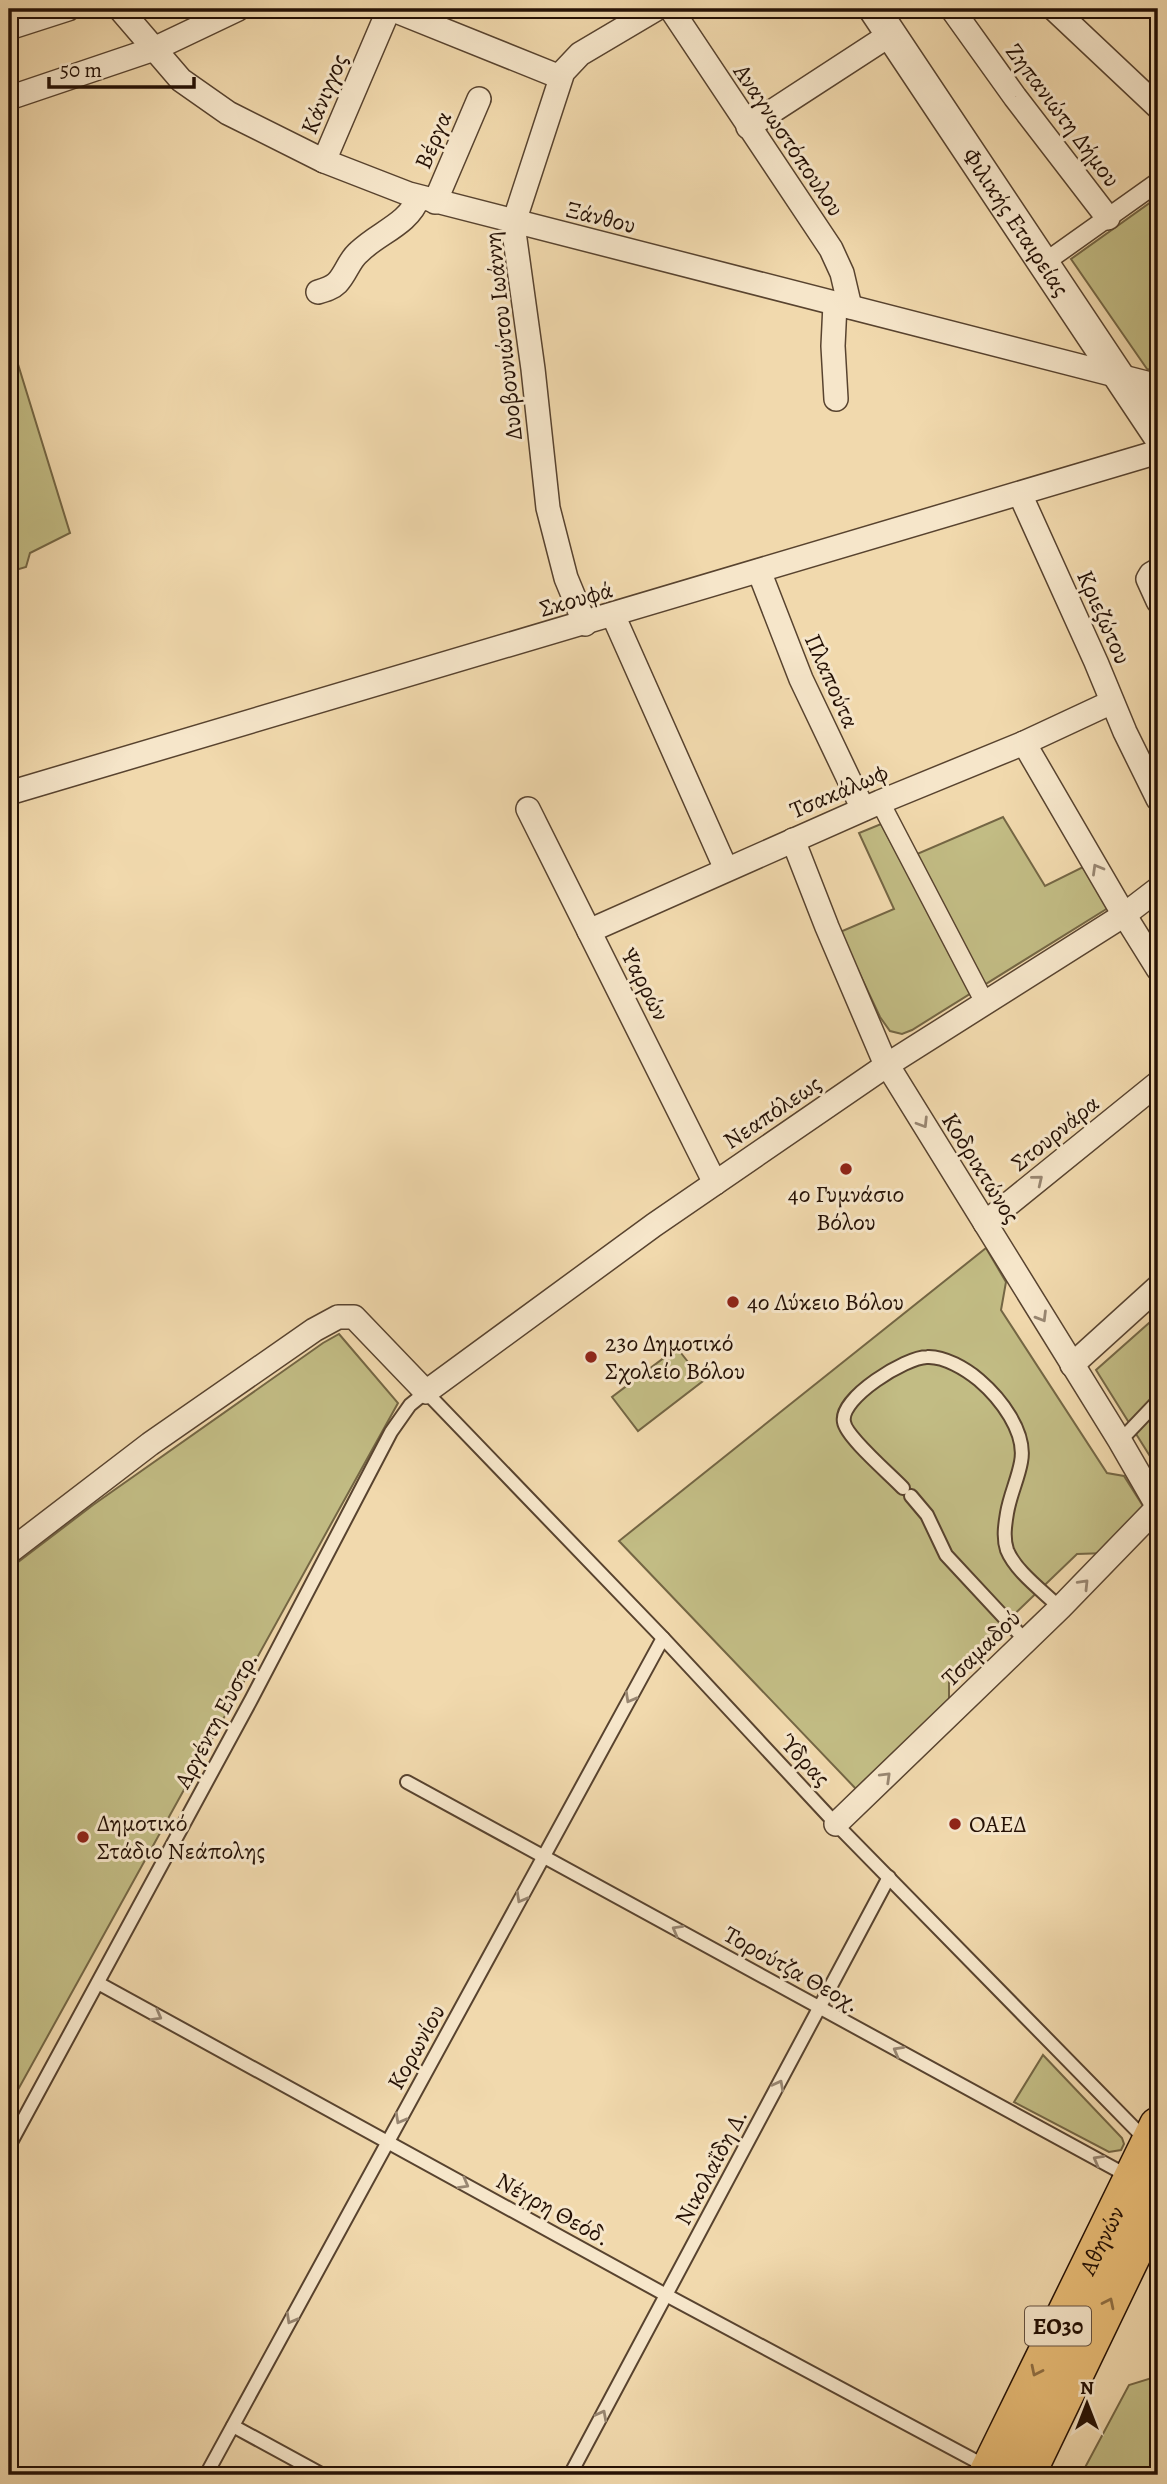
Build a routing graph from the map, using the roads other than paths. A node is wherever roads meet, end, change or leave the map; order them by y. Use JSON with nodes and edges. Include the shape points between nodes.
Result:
{"nodes":[{"id":1,"x":68,"y":9,"type":"edge"},
{"id":2,"x":120,"y":9,"type":"edge"},
{"id":3,"x":238,"y":9,"type":"edge"},
{"id":4,"x":390,"y":9,"type":"edge"},
{"id":5,"x":656,"y":9,"type":"edge"},
{"id":6,"x":671,"y":9,"type":"edge"},
{"id":7,"x":952,"y":9,"type":"edge"},
{"id":8,"x":1055,"y":9,"type":"edge"},
{"id":9,"x":880,"y":16,"type":"edge"},
{"id":10,"x":9,"y":28,"type":"edge"},
{"id":11,"x":154,"y":49,"type":"junction"},
{"id":12,"x":560,"y":77,"type":"junction"},
{"id":13,"x":9,"y":98,"type":"edge"},
{"id":14,"x":478,"y":99,"type":"dead end"},
{"id":15,"x":1158,"y":107,"type":"edge"},
{"id":16,"x":748,"y":127,"type":"junction"},
{"id":17,"x":324,"y":161,"type":"junction"},
{"id":18,"x":1158,"y":182,"type":"edge"},
{"id":19,"x":427,"y":200,"type":"junction"},
{"id":20,"x":1108,"y":218,"type":"junction"},
{"id":21,"x":514,"y":222,"type":"junction"},
{"id":22,"x":1044,"y":263,"type":"junction"},
{"id":23,"x":318,"y":292,"type":"dead end"},
{"id":24,"x":842,"y":305,"type":"junction"},
{"id":25,"x":1119,"y":376,"type":"junction"},
{"id":26,"x":1158,"y":386,"type":"edge"},
{"id":27,"x":836,"y":399,"type":"dead end"},
{"id":28,"x":1158,"y":435,"type":"edge"},
{"id":29,"x":1158,"y":452,"type":"edge"},
{"id":30,"x":1020,"y":494,"type":"junction"},
{"id":31,"x":1158,"y":570,"type":"edge"},
{"id":32,"x":759,"y":571,"type":"junction"},
{"id":33,"x":1158,"y":601,"type":"edge"},
{"id":34,"x":613,"y":615,"type":"junction"},
{"id":35,"x":585,"y":624,"type":"junction"},
{"id":36,"x":1112,"y":702,"type":"junction"},
{"id":37,"x":1024,"y":743,"type":"junction"},
{"id":38,"x":9,"y":793,"type":"edge"},
{"id":39,"x":1158,"y":799,"type":"edge"},
{"id":40,"x":871,"y":805,"type":"junction"},
{"id":41,"x":528,"y":809,"type":"dead end"},
{"id":42,"x":793,"y":840,"type":"junction"},
{"id":43,"x":726,"y":869,"type":"junction"},
{"id":44,"x":1158,"y":890,"type":"edge"},
{"id":45,"x":1124,"y":915,"type":"junction"},
{"id":46,"x":589,"y":931,"type":"junction"},
{"id":47,"x":1158,"y":969,"type":"edge"},
{"id":48,"x":985,"y":1003,"type":"junction"},
{"id":49,"x":887,"y":1065,"type":"junction"},
{"id":50,"x":1158,"y":1083,"type":"edge"},
{"id":51,"x":715,"y":1183,"type":"junction"},
{"id":52,"x":985,"y":1223,"type":"junction"},
{"id":53,"x":1158,"y":1287,"type":"edge"},
{"id":54,"x":1072,"y":1365,"type":"junction"},
{"id":55,"x":426,"y":1392,"type":"junction"},
{"id":56,"x":1158,"y":1401,"type":"edge"},
{"id":57,"x":1120,"y":1441,"type":"junction"},
{"id":58,"x":1158,"y":1507,"type":"edge"},
{"id":59,"x":9,"y":1552,"type":"edge"},
{"id":60,"x":1060,"y":1608,"type":"junction"},
{"id":61,"x":663,"y":1638,"type":"junction"},
{"id":62,"x":1027,"y":1641,"type":"junction"},
{"id":63,"x":407,"y":1783,"type":"dead end"},
{"id":64,"x":836,"y":1824,"type":"junction"},
{"id":65,"x":544,"y":1857,"type":"junction"},
{"id":66,"x":889,"y":1877,"type":"junction"},
{"id":67,"x":98,"y":1983,"type":"junction"},
{"id":68,"x":820,"y":2008,"type":"junction"},
{"id":69,"x":1155,"y":2140,"type":"edge"},
{"id":70,"x":388,"y":2142,"type":"junction"},
{"id":71,"x":9,"y":2146,"type":"edge"},
{"id":72,"x":1148,"y":2189,"type":"edge"},
{"id":73,"x":666,"y":2295,"type":"junction"},
{"id":74,"x":233,"y":2426,"type":"junction"},
{"id":75,"x":987,"y":2473,"type":"edge"},
{"id":76,"x":206,"y":2475,"type":"edge"},
{"id":77,"x":323,"y":2475,"type":"edge"},
{"id":78,"x":570,"y":2475,"type":"edge"},
{"id":79,"x":1026,"y":2475,"type":"edge"}],
"edges":[{"from":1,"to":10,"type":"street"},
{"from":2,"to":11,"type":"street","name":"Ξάνθου"},
{"from":3,"to":11,"type":"street"},
{"from":4,"to":12,"type":"street"},
{"from":4,"to":17,"type":"street","name":"Κάνιγγος"},
{"from":5,"to":12,"type":"street","name":"Δυοβουνιώτου Ιωάννη","via":[[580,54]]},
{"from":6,"to":16,"type":"street","name":"Αναγνωστόπουλου"},
{"from":7,"to":20,"type":"street","name":"Ζηπανιώτη Δήμου"},
{"from":8,"to":15,"type":"street"},
{"from":9,"to":16,"type":"street"},
{"from":9,"to":22,"type":"street","name":"Φιλικής Εταιρείας"},
{"from":11,"to":13,"type":"street"},
{"from":11,"to":17,"type":"street","name":"Ξάνθου","via":[[181,80],[207,99]]},
{"from":12,"to":21,"type":"street","name":"Δυοβουνιώτου Ιωάννη"},
{"from":14,"to":19,"type":"street","name":"Βέργα"},
{"from":16,"to":24,"type":"street","name":"Αναγνωστόπουλου","via":[[831,249],[842,273]]},
{"from":17,"to":19,"type":"street","name":"Ξάνθου"},
{"from":18,"to":20,"type":"street"},
{"from":19,"to":21,"type":"street","name":"Ξάνθου"},
{"from":19,"to":23,"type":"street","name":"Βέργα","via":[[353,257],[338,282]]},
{"from":20,"to":22,"type":"street"},
{"from":21,"to":24,"type":"street","name":"Ξάνθου"},
{"from":21,"to":35,"type":"street","name":"Δυοβουνιώτου Ιωάννη","via":[[548,508],[566,578]]},
{"from":22,"to":25,"type":"street","name":"Φιλικής Εταιρείας"},
{"from":24,"to":25,"type":"street","name":"Ξάνθου"},
{"from":24,"to":27,"type":"street","name":"Αναγνωστόπουλου","via":[[833,346]]},
{"from":25,"to":26,"type":"street"},
{"from":25,"to":28,"type":"street","name":"Φιλικής Εταιρείας"},
{"from":29,"to":30,"type":"street","name":"Σκουφά"},
{"from":30,"to":32,"type":"street","name":"Σκουφά"},
{"from":30,"to":36,"type":"street","name":"Κριεζώτου"},
{"from":31,"to":33,"type":"street","via":[[1148,579]]},
{"from":32,"to":34,"type":"street","name":"Σκουφά"},
{"from":32,"to":40,"type":"street","name":"Πλαπούτα","via":[[801,679]]},
{"from":34,"to":35,"type":"street","name":"Σκουφά"},
{"from":34,"to":43,"type":"street"},
{"from":35,"to":38,"type":"street","name":"Σκουφά"},
{"from":36,"to":37,"type":"street","name":"Τσακάλωφ"},
{"from":36,"to":39,"type":"street","name":"Κριεζώτου"},
{"from":37,"to":40,"type":"street","name":"Τσακάλωφ"},
{"from":45,"to":37,"type":"street","one_way":true},
{"from":40,"to":42,"type":"street","name":"Τσακάλωφ"},
{"from":40,"to":48,"type":"street","name":"Πλαπούτα"},
{"from":41,"to":46,"type":"street","name":"Ψαρρών"},
{"from":42,"to":43,"type":"street","name":"Τσακάλωφ"},
{"from":42,"to":49,"type":"street","name":"Κοδρικτώνος"},
{"from":43,"to":46,"type":"street","name":"Τσακάλωφ"},
{"from":44,"to":45,"type":"street","name":"Νεαπόλεως"},
{"from":45,"to":47,"type":"street"},
{"from":45,"to":48,"type":"street","name":"Νεαπόλεως"},
{"from":46,"to":51,"type":"street","name":"Ψαρρών"},
{"from":48,"to":49,"type":"street","name":"Νεαπόλεως"},
{"from":49,"to":51,"type":"street","name":"Νεαπόλεως"},
{"from":49,"to":52,"type":"street","name":"Κοδρικτώνος","one_way":true},
{"from":52,"to":50,"type":"street","name":"Στουρνάρα","one_way":true},
{"from":51,"to":55,"type":"street","name":"Νεαπόλεως"},
{"from":52,"to":54,"type":"street","name":"Κοδρικτώνος","one_way":true},
{"from":53,"to":54,"type":"street"},
{"from":54,"to":57,"type":"street","name":"Κοδρικτώνος"},
{"from":55,"to":59,"type":"street","via":[[354,1317],[338,1317],[150,1444]]},
{"from":55,"to":61,"type":"lane","name":"Ύδρας"},
{"from":55,"to":67,"type":"lane","name":"Αργέντη Ευστρ.","via":[[391,1432]]},
{"from":56,"to":57,"type":"lane"},
{"from":57,"to":58,"type":"street","name":"Κοδρικτώνος"},
{"from":60,"to":58,"type":"street","name":"Τσαμαδού","one_way":true},
{"from":60,"to":62,"type":"street","name":"Τσαμαδού"},
{"from":60,"to":62,"type":"lane","via":[[1016,1564],[1006,1545],[1008,1507],[1022,1455],[1017,1431],[993,1394],[977,1378],[937,1357],[911,1360],[853,1401],[844,1416],[847,1430],[927,1515],[946,1555]]},
{"from":61,"to":64,"type":"lane","name":"Ύδρας"},
{"from":61,"to":65,"type":"lane","name":"Κορωνίου","one_way":true},
{"from":64,"to":62,"type":"street","name":"Τσαμαδού","one_way":true},
{"from":63,"to":65,"type":"lane","name":"Τορούτζα Θεοχ."},
{"from":64,"to":66,"type":"lane","name":"Ύδρας"},
{"from":68,"to":65,"type":"lane","name":"Τορούτζα Θεοχ.","one_way":true},
{"from":65,"to":70,"type":"lane","name":"Κορωνίου","one_way":true},
{"from":66,"to":68,"type":"lane","name":"Νικολαΐδη Δ."},
{"from":66,"to":69,"type":"lane","name":"Ύδρας"},
{"from":67,"to":70,"type":"lane","name":"Νέγρη Θεόδ.","one_way":true},
{"from":67,"to":71,"type":"lane","name":"Αργέντη Ευστρ."},
{"from":72,"to":68,"type":"lane","name":"Τορούτζα Θεοχ.","one_way":true},
{"from":73,"to":68,"type":"lane","name":"Νικολαΐδη Δ.","one_way":true},
{"from":69,"to":72,"type":"main road","name":"Αθηνών","number":"ΕΟ30"},
{"from":70,"to":73,"type":"lane","name":"Νέγρη Θεόδ.","one_way":true},
{"from":70,"to":74,"type":"lane","name":"Κορωνίου","one_way":true},
{"from":72,"to":75,"type":"main road","name":"Αθηνών","number":"ΕΟ30","one_way":true},
{"from":79,"to":72,"type":"main road","name":"Αθηνών","number":"ΕΟ30","one_way":true},
{"from":73,"to":75,"type":"lane","name":"Νέγρη Θεόδ."},
{"from":78,"to":73,"type":"lane","name":"Νικολαΐδη Δ.","one_way":true},
{"from":74,"to":76,"type":"lane","name":"Κορωνίου"},
{"from":74,"to":77,"type":"lane"}]}
